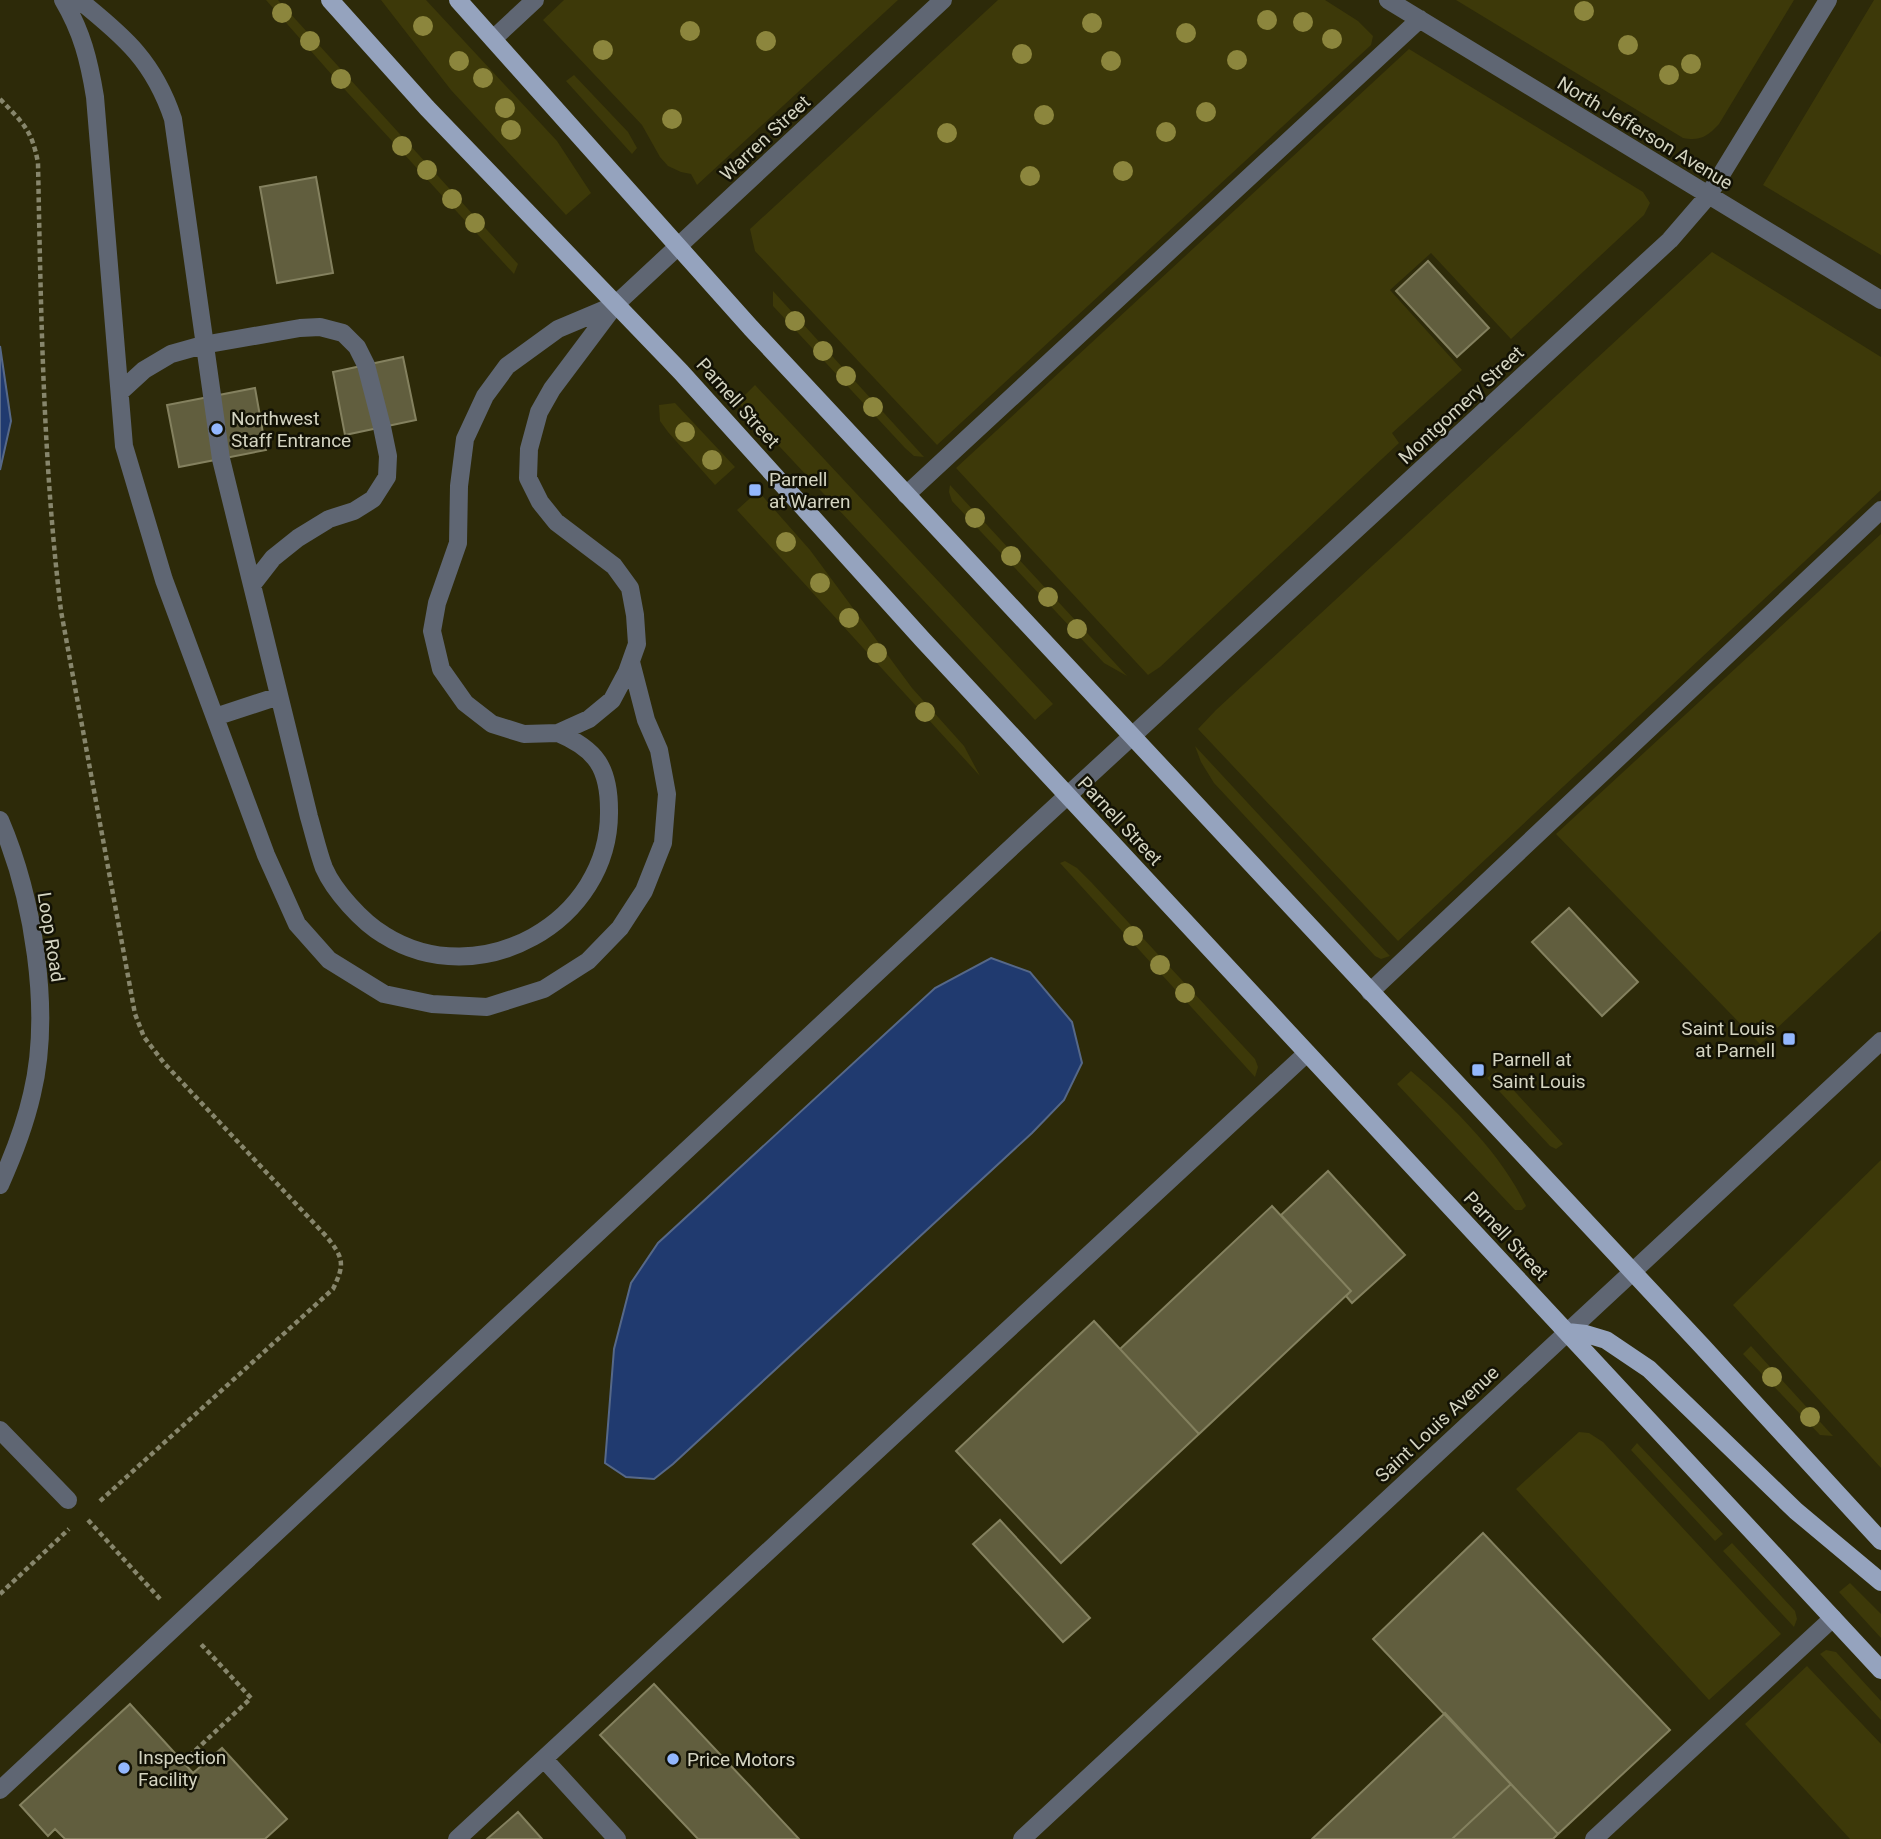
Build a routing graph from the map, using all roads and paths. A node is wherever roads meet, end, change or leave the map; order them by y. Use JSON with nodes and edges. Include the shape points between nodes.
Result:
{"nodes":[{"id":1,"x":63,"y":0,"type":"edge"},
{"id":2,"x":79,"y":0,"type":"edge"},
{"id":3,"x":330,"y":0,"type":"edge"},
{"id":4,"x":458,"y":0,"type":"edge"},
{"id":5,"x":534,"y":0,"type":"edge"},
{"id":6,"x":943,"y":0,"type":"edge"},
{"id":7,"x":1388,"y":0,"type":"edge"},
{"id":8,"x":1828,"y":0,"type":"edge"},
{"id":9,"x":1420,"y":19,"type":"junction"},
{"id":10,"x":493,"y":39,"type":"junction"},
{"id":11,"x":0,"y":99,"type":"edge"},
{"id":12,"x":1708,"y":196,"type":"junction"},
{"id":13,"x":678,"y":247,"type":"junction"},
{"id":14,"x":1881,"y":300,"type":"edge"},
{"id":15,"x":615,"y":305,"type":"junction"},
{"id":16,"x":203,"y":345,"type":"junction"},
{"id":17,"x":120,"y":392,"type":"junction"},
{"id":18,"x":906,"y":495,"type":"junction"},
{"id":19,"x":1881,"y":510,"type":"edge"},
{"id":20,"x":252,"y":585,"type":"junction"},
{"id":21,"x":631,"y":662,"type":"junction"},
{"id":22,"x":279,"y":696,"type":"junction"},
{"id":23,"x":215,"y":717,"type":"junction"},
{"id":24,"x":558,"y":733,"type":"junction"},
{"id":25,"x":1132,"y":737,"type":"junction"},
{"id":26,"x":1068,"y":796,"type":"junction"},
{"id":27,"x":0,"y":820,"type":"edge"},
{"id":28,"x":1370,"y":992,"type":"junction"},
{"id":29,"x":1881,"y":1041,"type":"edge"},
{"id":30,"x":1307,"y":1052,"type":"junction"},
{"id":31,"x":0,"y":1185,"type":"edge"},
{"id":32,"x":1632,"y":1271,"type":"junction"},
{"id":33,"x":1567,"y":1332,"type":"junction"},
{"id":34,"x":0,"y":1430,"type":"edge"},
{"id":35,"x":68,"y":1500,"type":"dead end"},
{"id":36,"x":93,"y":1506,"type":"dead end"},
{"id":37,"x":74,"y":1524,"type":"dead end"},
{"id":38,"x":1881,"y":1541,"type":"edge"},
{"id":39,"x":1881,"y":1582,"type":"edge"},
{"id":40,"x":0,"y":1594,"type":"edge"},
{"id":41,"x":1833,"y":1618,"type":"junction"},
{"id":42,"x":1881,"y":1670,"type":"edge"},
{"id":43,"x":544,"y":1759,"type":"junction"},
{"id":44,"x":0,"y":1790,"type":"edge"},
{"id":45,"x":457,"y":1839,"type":"edge"},
{"id":46,"x":617,"y":1839,"type":"edge"},
{"id":47,"x":1021,"y":1839,"type":"edge"},
{"id":48,"x":1594,"y":1839,"type":"edge"}],
"edges":[{"from":1,"to":17,"type":"street","via":[[87,50],[95,97]]},
{"from":2,"to":16,"type":"street","via":[[143,59],[163,91],[173,119]]},
{"from":3,"to":15,"type":"main road","name":"Parnell Street"},
{"from":4,"to":10,"type":"main road"},
{"from":5,"to":10,"type":"street"},
{"from":6,"to":13,"type":"street","name":"Warren Street"},
{"from":7,"to":9,"type":"street","name":"North Jefferson Avenue"},
{"from":8,"to":12,"type":"street","name":"Montgomery Street"},
{"from":9,"to":12,"type":"street","name":"North Jefferson Avenue"},
{"from":9,"to":18,"type":"street"},
{"from":10,"to":13,"type":"main road"},
{"from":11,"to":36,"type":"path","via":[[34,141],[38,163],[43,387],[53,545],[135,1014],[164,1063],[339,1252],[342,1269],[332,1289]]},
{"from":12,"to":14,"type":"street","name":"North Jefferson Avenue"},
{"from":12,"to":25,"type":"street","name":"Montgomery Street","via":[[1670,240]]},
{"from":13,"to":15,"type":"street","name":"Warren Street"},
{"from":13,"to":18,"type":"main road"},
{"from":15,"to":21,"type":"street","via":[[539,412],[529,449],[528,478],[556,522],[614,566],[630,588],[637,644]]},
{"from":15,"to":24,"type":"street","via":[[548,335],[506,366],[485,396],[465,439],[458,543],[432,631],[441,669],[465,703],[492,724],[524,734]]},
{"from":15,"to":26,"type":"main road","name":"Parnell Street"},
{"from":16,"to":17,"type":"street","via":[[171,354]]},
{"from":16,"to":20,"type":"street","via":[[221,459]]},
{"from":16,"to":20,"type":"street","via":[[300,328],[343,333],[366,365],[388,456],[387,477],[373,499],[298,538],[273,558]]},
{"from":17,"to":23,"type":"street","via":[[124,446],[132,477]]},
{"from":18,"to":25,"type":"main road"},
{"from":19,"to":28,"type":"street"},
{"from":20,"to":22,"type":"street"},
{"from":21,"to":23,"type":"street","via":[[659,750],[667,794],[663,843],[644,891],[620,928],[589,961],[544,989],[487,1007],[432,1004],[384,994],[329,960],[297,924],[265,855]]},
{"from":21,"to":24,"type":"street","via":[[612,700],[589,719]]},
{"from":22,"to":23,"type":"street"},
{"from":22,"to":24,"type":"street","via":[[325,869],[346,902],[383,935],[451,958],[526,943],[560,920],[587,887],[603,856],[610,824],[609,785],[599,761],[578,741]]},
{"from":25,"to":26,"type":"street","name":"Montgomery Street"},
{"from":25,"to":28,"type":"main road"},
{"from":26,"to":30,"type":"main road","name":"Parnell Street"},
{"from":26,"to":44,"type":"street","name":"Montgomery Street"},
{"from":27,"to":31,"type":"street","name":"Loop Road","via":[[29,918],[38,967],[40,1033],[33,1093]]},
{"from":28,"to":32,"type":"main road"},
{"from":29,"to":32,"type":"street","name":"Saint Louis Avenue"},
{"from":30,"to":33,"type":"main road","name":"Parnell Street"},
{"from":30,"to":43,"type":"street"},
{"from":32,"to":33,"type":"street","name":"Saint Louis Avenue"},
{"from":32,"to":38,"type":"main road"},
{"from":33,"to":39,"type":"main road","via":[[1606,1340],[1649,1369],[1796,1511]]},
{"from":33,"to":41,"type":"main road","name":"Parnell Street"},
{"from":33,"to":47,"type":"street","name":"Saint Louis Avenue"},
{"from":34,"to":35,"type":"street"},
{"from":37,"to":40,"type":"path"},
{"from":41,"to":42,"type":"main road","name":"Parnell Street"},
{"from":41,"to":48,"type":"street"},
{"from":43,"to":45,"type":"street"},
{"from":43,"to":46,"type":"street"}]}
